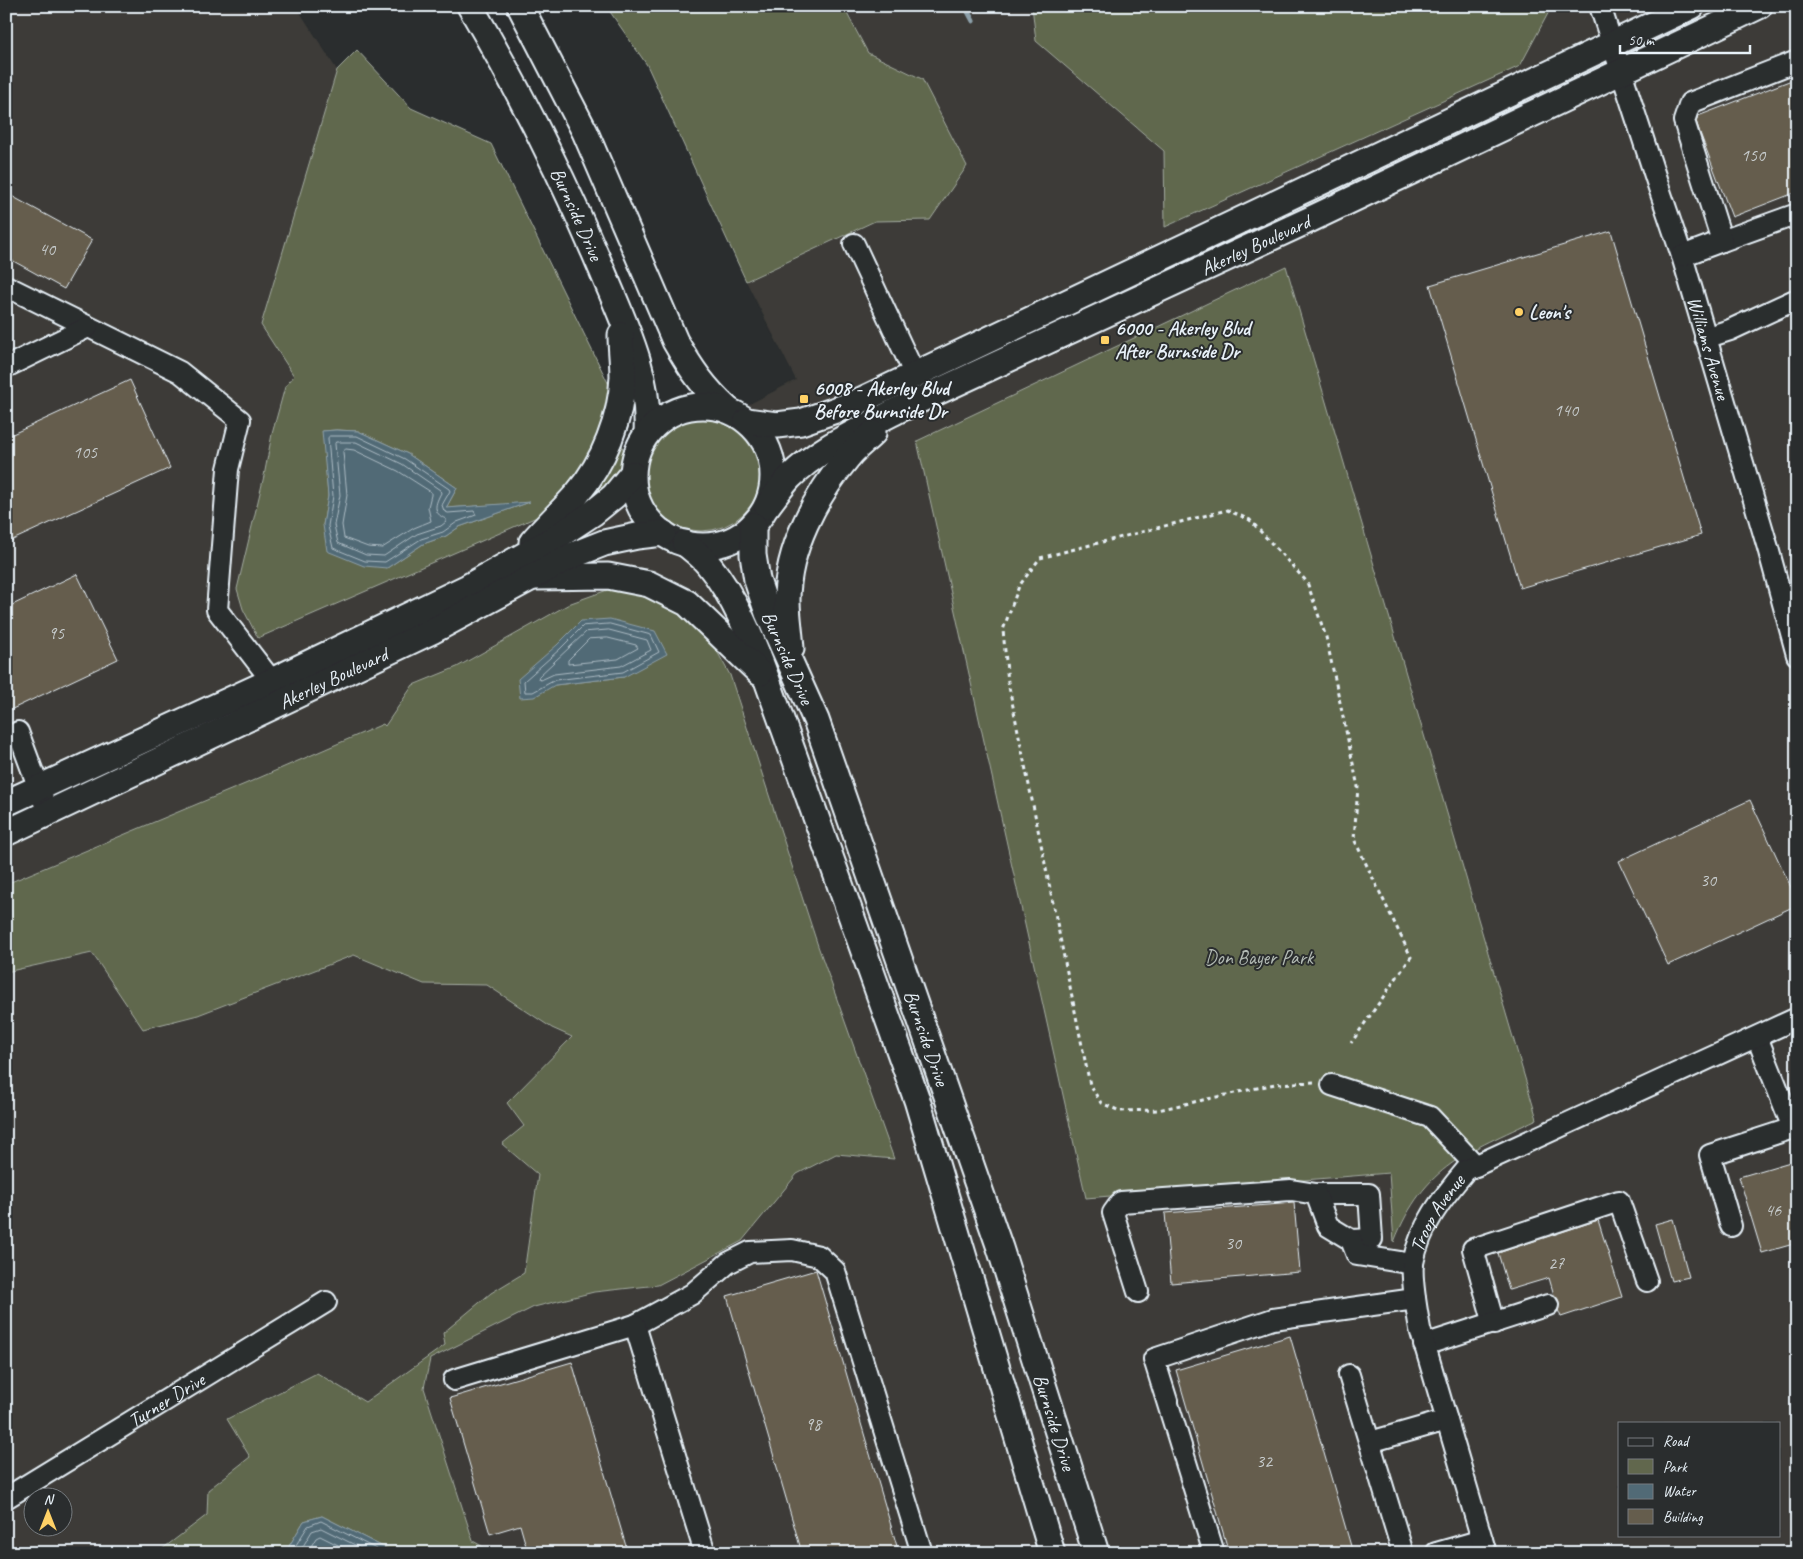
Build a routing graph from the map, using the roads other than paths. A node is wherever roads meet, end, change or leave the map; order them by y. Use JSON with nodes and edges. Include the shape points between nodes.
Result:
{"nodes":[{"id":1,"x":470,"y":6,"type":"edge"},
{"id":2,"x":520,"y":6,"type":"edge"},
{"id":3,"x":1600,"y":6,"type":"edge"},
{"id":4,"x":1692,"y":6,"type":"edge"},
{"id":5,"x":1759,"y":6,"type":"edge"},
{"id":6,"x":1612,"y":44,"type":"junction"},
{"id":7,"x":1797,"y":61,"type":"edge"},
{"id":8,"x":1621,"y":72,"type":"junction"},
{"id":9,"x":1797,"y":214,"type":"edge"},
{"id":10,"x":1722,"y":241,"type":"junction"},
{"id":11,"x":854,"y":244,"type":"dead end"},
{"id":12,"x":1682,"y":256,"type":"junction"},
{"id":13,"x":6,"y":286,"type":"edge"},
{"id":14,"x":1797,"y":299,"type":"edge"},
{"id":15,"x":619,"y":310,"type":"junction"},
{"id":16,"x":88,"y":326,"type":"junction"},
{"id":17,"x":1706,"y":338,"type":"junction"},
{"id":18,"x":6,"y":367,"type":"edge"},
{"id":19,"x":915,"y":375,"type":"junction"},
{"id":20,"x":898,"y":410,"type":"junction"},
{"id":21,"x":738,"y":416,"type":"junction"},
{"id":22,"x":647,"y":433,"type":"junction"},
{"id":23,"x":632,"y":474,"type":"junction"},
{"id":24,"x":760,"y":516,"type":"junction"},
{"id":25,"x":674,"y":538,"type":"junction"},
{"id":26,"x":524,"y":568,"type":"junction"},
{"id":27,"x":1797,"y":655,"type":"edge"},
{"id":28,"x":793,"y":669,"type":"junction"},
{"id":29,"x":767,"y":680,"type":"junction"},
{"id":30,"x":272,"y":681,"type":"junction"},
{"id":31,"x":18,"y":732,"type":"dead end"},
{"id":32,"x":38,"y":788,"type":"junction"},
{"id":33,"x":6,"y":803,"type":"edge"},
{"id":34,"x":49,"y":813,"type":"junction"},
{"id":35,"x":6,"y":833,"type":"edge"},
{"id":36,"x":1797,"y":1018,"type":"edge"},
{"id":37,"x":1757,"y":1037,"type":"junction"},
{"id":38,"x":1332,"y":1085,"type":"road end"},
{"id":39,"x":1795,"y":1127,"type":"edge"},
{"id":40,"x":1476,"y":1166,"type":"junction"},
{"id":41,"x":1316,"y":1194,"type":"junction"},
{"id":42,"x":1731,"y":1226,"type":"dead end"},
{"id":43,"x":1351,"y":1240,"type":"junction"},
{"id":44,"x":1413,"y":1264,"type":"junction"},
{"id":45,"x":1647,"y":1281,"type":"dead end"},
{"id":46,"x":1138,"y":1292,"type":"dead end"},
{"id":47,"x":1415,"y":1299,"type":"junction"},
{"id":48,"x":326,"y":1302,"type":"dead end"},
{"id":49,"x":1548,"y":1305,"type":"dead end"},
{"id":50,"x":1494,"y":1324,"type":"junction"},
{"id":51,"x":635,"y":1325,"type":"junction"},
{"id":52,"x":1424,"y":1345,"type":"junction"},
{"id":53,"x":1349,"y":1375,"type":"dead end"},
{"id":54,"x":454,"y":1380,"type":"dead end"},
{"id":55,"x":1447,"y":1420,"type":"junction"},
{"id":56,"x":1370,"y":1442,"type":"junction"},
{"id":57,"x":6,"y":1498,"type":"edge"},
{"id":58,"x":1484,"y":1546,"type":"edge"},
{"id":59,"x":705,"y":1553,"type":"edge"},
{"id":60,"x":922,"y":1553,"type":"edge"},
{"id":61,"x":1052,"y":1553,"type":"edge"},
{"id":62,"x":1096,"y":1553,"type":"edge"},
{"id":63,"x":1214,"y":1553,"type":"edge"},
{"id":64,"x":1403,"y":1553,"type":"edge"},
{"id":65,"x":1436,"y":1553,"type":"edge"}],
"edges":[{"from":1,"to":15,"type":"main road","name":"Burnside Drive","via":[[548,152]]},
{"from":2,"to":21,"type":"main road","name":"Burnside Drive","via":[[585,132],[675,341],[693,372],[711,394]]},
{"from":3,"to":6,"type":"street","name":"Williams Avenue"},
{"from":4,"to":6,"type":"main road","name":"Akerley Boulevard"},
{"from":5,"to":8,"type":"main road","name":"Akerley Boulevard"},
{"from":6,"to":8,"type":"street","name":"Williams Avenue"},
{"from":6,"to":19,"type":"main road","name":"Akerley Boulevard"},
{"from":7,"to":10,"type":"street","via":[[1690,103],[1684,121]]},
{"from":8,"to":12,"type":"street","name":"Williams Avenue"},
{"from":8,"to":20,"type":"main road","name":"Akerley Boulevard"},
{"from":9,"to":10,"type":"street"},
{"from":10,"to":12,"type":"street"},
{"from":11,"to":19,"type":"street"},
{"from":12,"to":17,"type":"street","name":"Williams Avenue"},
{"from":13,"to":16,"type":"street"},
{"from":14,"to":17,"type":"street"},
{"from":15,"to":22,"type":"main road","name":"Burnside Drive","via":[[645,386]]},
{"from":15,"to":26,"type":"main road","via":[[623,376],[608,444],[591,475]]},
{"from":16,"to":18,"type":"street"},
{"from":16,"to":30,"type":"street","via":[[180,372],[240,420],[228,468],[216,610]]},
{"from":17,"to":27,"type":"street","name":"Williams Avenue"},
{"from":19,"to":21,"type":"main road","name":"Akerley Boulevard","via":[[853,404],[801,422],[777,425]]},
{"from":20,"to":24,"type":"main road","name":"Akerley Boulevard","via":[[811,459],[788,479]]},
{"from":20,"to":28,"type":"main road","via":[[849,456],[820,495],[802,532],[787,598]]},
{"from":21,"to":22,"type":"main road","via":[[706,406],[684,408],[664,418]]},
{"from":21,"to":24,"type":"main road","via":[[762,438],[771,458],[773,482]]},
{"from":22,"to":23,"type":"main road","via":[[636,452]]},
{"from":23,"to":25,"type":"main road","via":[[636,496],[646,516]]},
{"from":23,"to":26,"type":"main road","name":"Akerley Boulevard","via":[[614,496],[555,538]]},
{"from":24,"to":25,"type":"main road","via":[[733,539],[709,546]]},
{"from":24,"to":28,"type":"main road","name":"Burnside Drive","via":[[753,555],[756,580]]},
{"from":25,"to":26,"type":"main road","name":"Akerley Boulevard","via":[[637,536]]},
{"from":25,"to":29,"type":"main road","name":"Burnside Drive","via":[[707,562],[721,581]]},
{"from":26,"to":29,"type":"main road","via":[[608,576],[649,584],[687,603]]},
{"from":26,"to":30,"type":"main road","name":"Akerley Boulevard","via":[[468,587]]},
{"from":26,"to":34,"type":"main road","name":"Akerley Boulevard","via":[[432,631]]},
{"from":28,"to":62,"type":"main road","name":"Burnside Drive","via":[[816,720],[1000,1248]]},
{"from":29,"to":61,"type":"main road","name":"Burnside Drive","via":[[917,1100]]},
{"from":30,"to":32,"type":"main road","name":"Akerley Boulevard"},
{"from":31,"to":32,"type":"street"},
{"from":32,"to":33,"type":"main road","name":"Akerley Boulevard"},
{"from":32,"to":34,"type":"street"},
{"from":34,"to":35,"type":"main road","name":"Akerley Boulevard"},
{"from":36,"to":37,"type":"street","name":"Troop Avenue"},
{"from":37,"to":39,"type":"street"},
{"from":37,"to":40,"type":"street","name":"Troop Avenue"},
{"from":38,"to":40,"type":"street","via":[[1430,1117]]},
{"from":39,"to":42,"type":"street","via":[[1710,1155]]},
{"from":40,"to":44,"type":"street","name":"Troop Avenue","via":[[1466,1170],[1441,1199],[1424,1229]]},
{"from":41,"to":43,"type":"street","via":[[1328,1226]]},
{"from":41,"to":43,"type":"street","via":[[1369,1194],[1372,1239]]},
{"from":41,"to":46,"type":"street","via":[[1291,1190],[1121,1202],[1114,1213]]},
{"from":43,"to":44,"type":"street","via":[[1357,1255]]},
{"from":44,"to":47,"type":"street","name":"Troop Avenue"},
{"from":45,"to":50,"type":"street","via":[[1619,1201],[1473,1249]]},
{"from":47,"to":52,"type":"street","name":"Troop Avenue"},
{"from":47,"to":63,"type":"street","via":[[1273,1319],[1154,1359]]},
{"from":48,"to":57,"type":"street","name":"Turner Drive"},
{"from":49,"to":50,"type":"street"},
{"from":50,"to":52,"type":"street"},
{"from":51,"to":54,"type":"street"},
{"from":51,"to":59,"type":"street"},
{"from":51,"to":60,"type":"street","via":[[692,1294],[728,1263],[750,1252],[792,1250],[819,1256],[835,1271]]},
{"from":52,"to":55,"type":"street","name":"Troop Avenue"},
{"from":53,"to":56,"type":"street"},
{"from":55,"to":56,"type":"street"},
{"from":55,"to":58,"type":"street","name":"Troop Avenue"},
{"from":56,"to":64,"type":"street"},
{"from":58,"to":65,"type":"street"}]}
